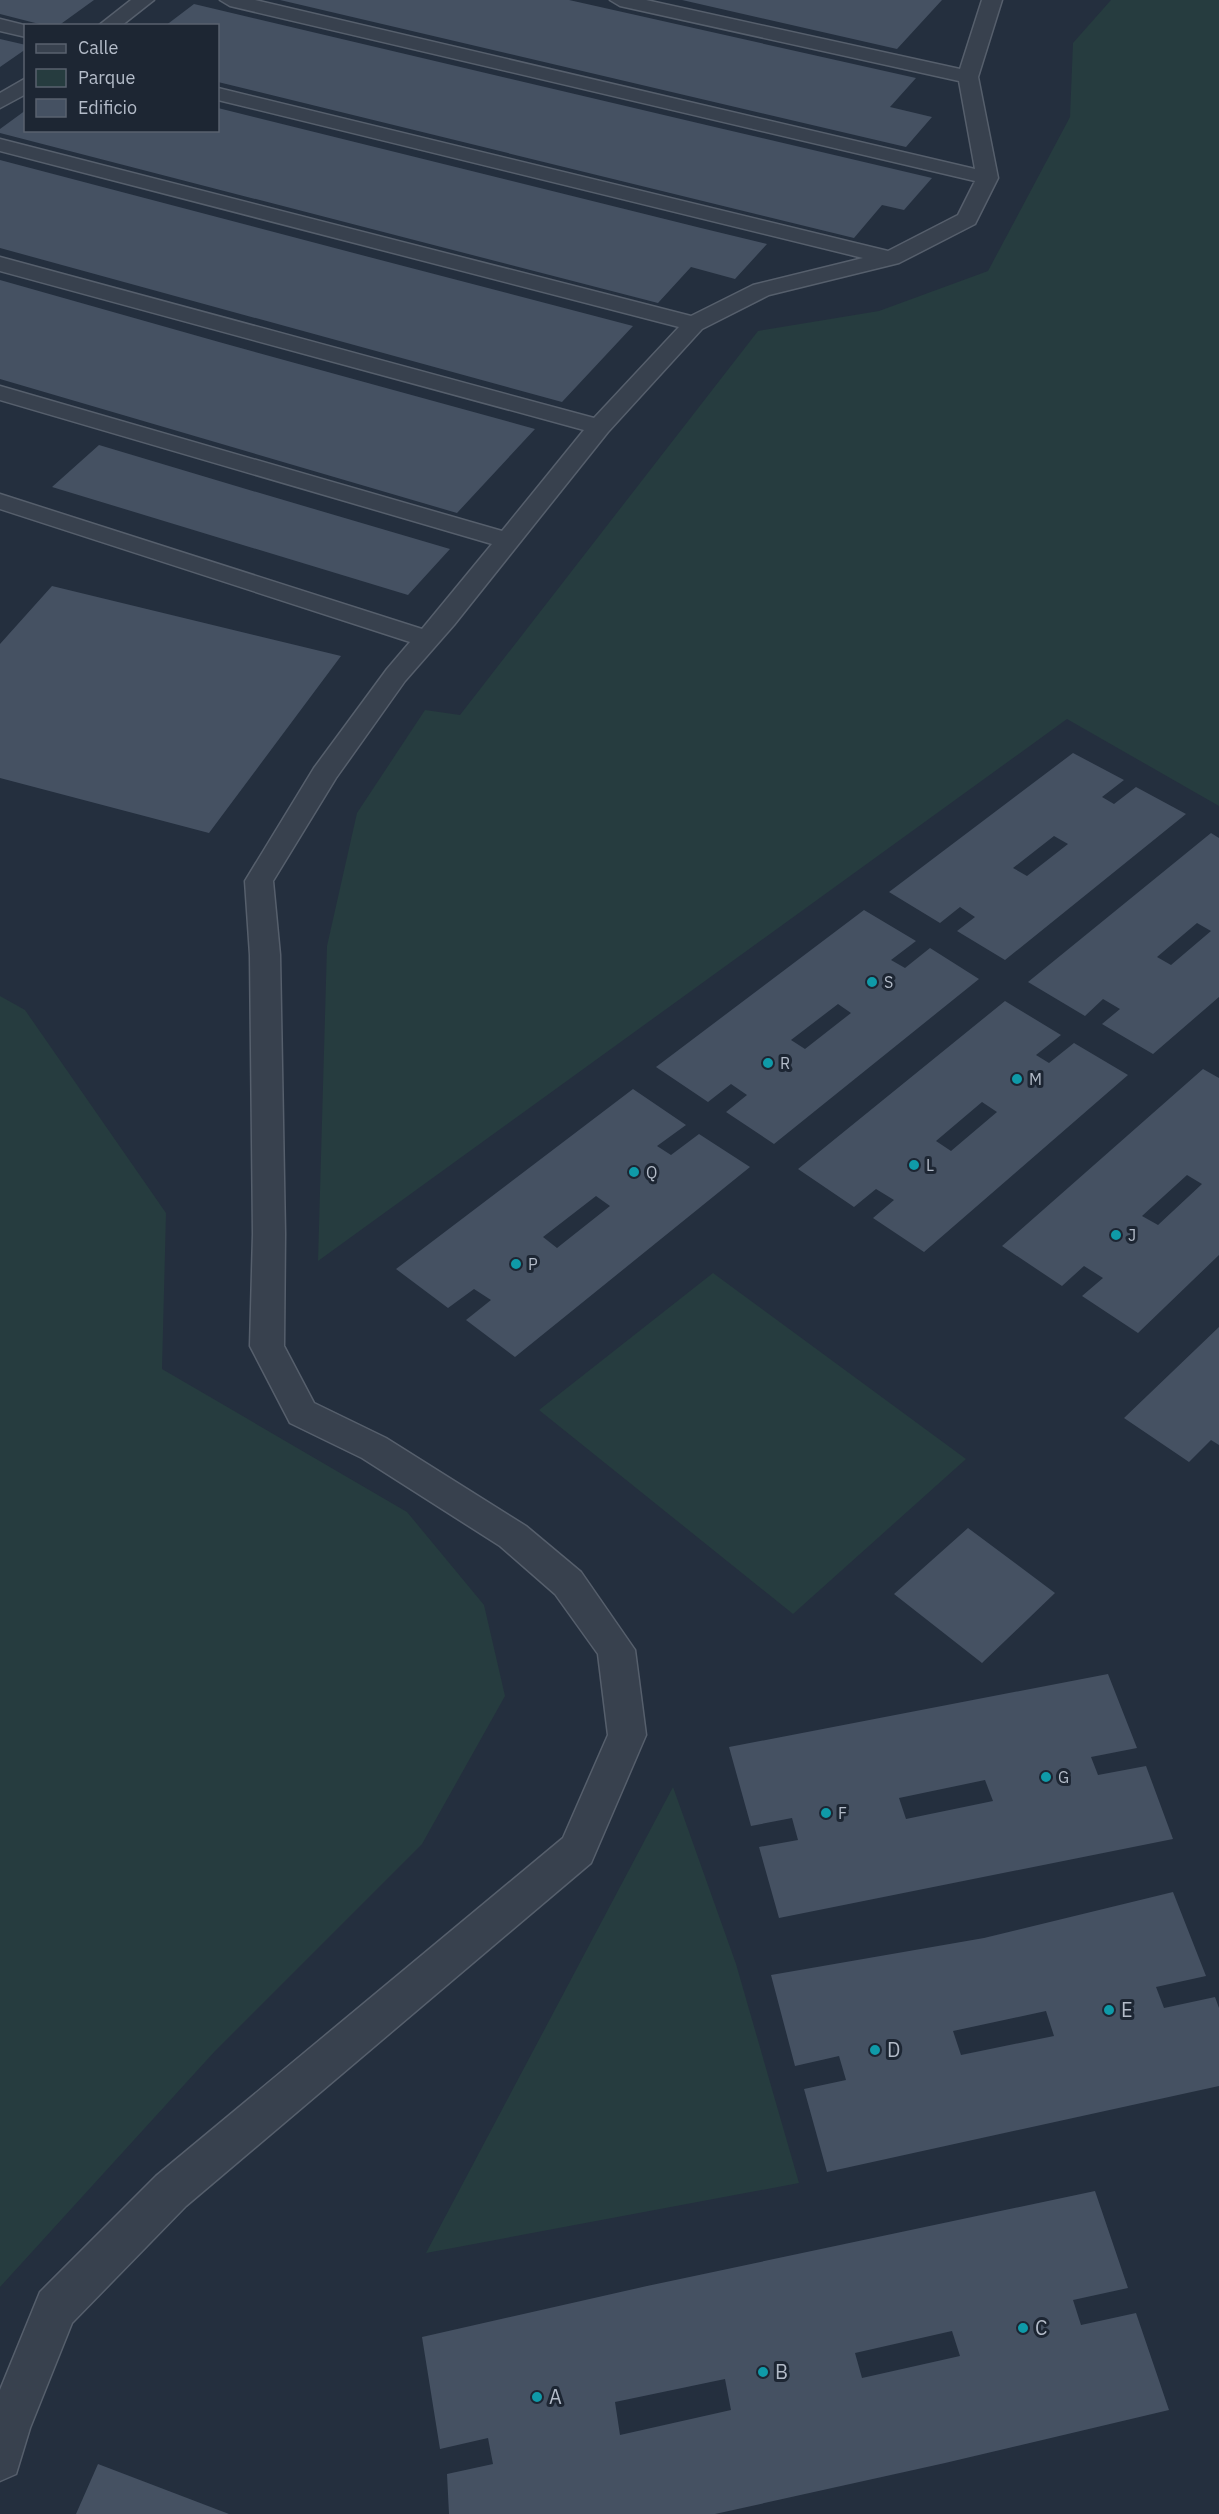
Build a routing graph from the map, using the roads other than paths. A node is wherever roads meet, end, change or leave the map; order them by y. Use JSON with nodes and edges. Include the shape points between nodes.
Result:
{"nodes":[{"id":1,"x":144,"y":0,"type":"edge"},
{"id":2,"x":230,"y":0,"type":"edge"},
{"id":3,"x":620,"y":0,"type":"edge"},
{"id":4,"x":992,"y":0,"type":"edge"},
{"id":5,"x":111,"y":24,"type":"edge"},
{"id":6,"x":0,"y":25,"type":"edge"},
{"id":7,"x":24,"y":31,"type":"edge"},
{"id":8,"x":968,"y":77,"type":"junction"},
{"id":9,"x":24,"y":85,"type":"edge"},
{"id":10,"x":219,"y":94,"type":"edge"},
{"id":11,"x":0,"y":102,"type":"edge"},
{"id":12,"x":0,"y":145,"type":"edge"},
{"id":13,"x":987,"y":178,"type":"junction"},
{"id":14,"x":891,"y":258,"type":"junction"},
{"id":15,"x":0,"y":264,"type":"edge"},
{"id":16,"x":694,"y":324,"type":"junction"},
{"id":17,"x":0,"y":393,"type":"edge"},
{"id":18,"x":599,"y":427,"type":"junction"},
{"id":19,"x":0,"y":501,"type":"edge"},
{"id":20,"x":508,"y":541,"type":"junction"},
{"id":21,"x":426,"y":639,"type":"junction"},
{"id":22,"x":0,"y":2458,"type":"edge"}],
"edges":[{"from":1,"to":5,"type":"street"},
{"from":2,"to":13,"type":"street"},
{"from":3,"to":8,"type":"street"},
{"from":4,"to":8,"type":"street"},
{"from":6,"to":7,"type":"street"},
{"from":8,"to":13,"type":"street"},
{"from":9,"to":11,"type":"street"},
{"from":10,"to":14,"type":"street"},
{"from":12,"to":16,"type":"street"},
{"from":13,"to":14,"type":"street","via":[[967,219]]},
{"from":14,"to":16,"type":"street","via":[[761,290]]},
{"from":15,"to":18,"type":"street"},
{"from":16,"to":18,"type":"street"},
{"from":17,"to":20,"type":"street"},
{"from":18,"to":20,"type":"street"},
{"from":19,"to":21,"type":"street"},
{"from":20,"to":21,"type":"street"},
{"from":21,"to":22,"type":"street","via":[[324,774],[259,882],[265,956],[267,1346],[302,1413],[374,1448],[513,1536],[568,1583],[616,1650],[627,1735],[577,1850],[171,2192],[56,2308],[7,2428]]}]}
